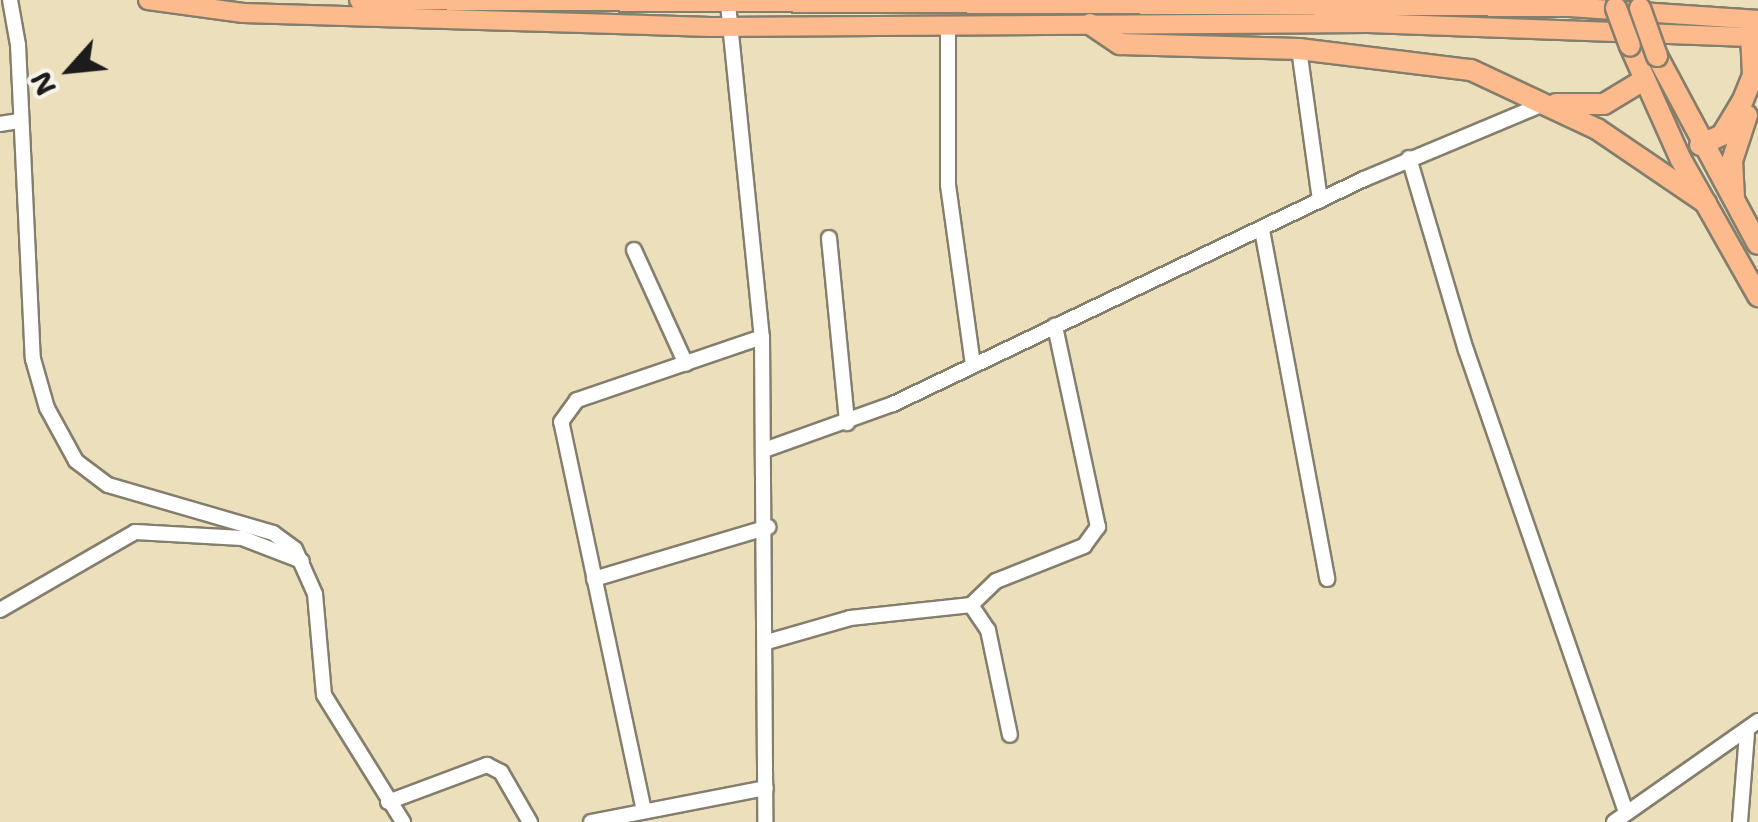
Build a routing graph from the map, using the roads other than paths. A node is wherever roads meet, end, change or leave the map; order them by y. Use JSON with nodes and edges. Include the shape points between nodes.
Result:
{"nodes":[{"id":1,"x":10,"y":0,"type":"edge"},
{"id":2,"x":22,"y":0,"type":"edge"},
{"id":3,"x":148,"y":0,"type":"edge"},
{"id":4,"x":358,"y":0,"type":"edge"},
{"id":5,"x":1015,"y":2,"type":"edge"},
{"id":6,"x":728,"y":4,"type":"junction"},
{"id":7,"x":1615,"y":4,"type":"edge"},
{"id":8,"x":1639,"y":4,"type":"edge"},
{"id":9,"x":217,"y":5,"type":"edge"},
{"id":10,"x":1090,"y":15,"type":"junction"},
{"id":11,"x":14,"y":18,"type":"junction"},
{"id":12,"x":729,"y":26,"type":"junction"},
{"id":13,"x":948,"y":27,"type":"junction"},
{"id":14,"x":1756,"y":31,"type":"edge"},
{"id":15,"x":1298,"y":50,"type":"junction"},
{"id":16,"x":1642,"y":80,"type":"junction"},
{"id":17,"x":1758,"y":96,"type":"edge"},
{"id":18,"x":1547,"y":103,"type":"junction"},
{"id":19,"x":19,"y":121,"type":"junction"},
{"id":20,"x":0,"y":124,"type":"edge"},
{"id":21,"x":1700,"y":145,"type":"junction"},
{"id":22,"x":1409,"y":158,"type":"junction"},
{"id":23,"x":1320,"y":201,"type":"junction"},
{"id":24,"x":1706,"y":202,"type":"junction"},
{"id":25,"x":1735,"y":205,"type":"junction"},
{"id":26,"x":1262,"y":230,"type":"junction"},
{"id":27,"x":829,"y":238,"type":"dead end"},
{"id":28,"x":1758,"y":244,"type":"edge"},
{"id":29,"x":634,"y":250,"type":"dead end"},
{"id":30,"x":1758,"y":296,"type":"edge"},
{"id":31,"x":1056,"y":326,"type":"junction"},
{"id":32,"x":762,"y":337,"type":"junction"},
{"id":33,"x":686,"y":364,"type":"junction"},
{"id":34,"x":973,"y":365,"type":"junction"},
{"id":35,"x":847,"y":423,"type":"junction"},
{"id":36,"x":766,"y":449,"type":"junction"},
{"id":37,"x":768,"y":527,"type":"junction"},
{"id":38,"x":302,"y":562,"type":"junction"},
{"id":39,"x":594,"y":579,"type":"junction"},
{"id":40,"x":1328,"y":579,"type":"dead end"},
{"id":41,"x":972,"y":604,"type":"junction"},
{"id":42,"x":0,"y":610,"type":"edge"},
{"id":43,"x":767,"y":642,"type":"junction"},
{"id":44,"x":1758,"y":721,"type":"edge"},
{"id":45,"x":1747,"y":734,"type":"junction"},
{"id":46,"x":1010,"y":735,"type":"dead end"},
{"id":47,"x":766,"y":788,"type":"junction"},
{"id":48,"x":388,"y":802,"type":"junction"},
{"id":49,"x":644,"y":810,"type":"junction"},
{"id":50,"x":1620,"y":817,"type":"edge"},
{"id":51,"x":403,"y":822,"type":"edge"},
{"id":52,"x":530,"y":822,"type":"edge"},
{"id":53,"x":591,"y":822,"type":"edge"},
{"id":54,"x":765,"y":822,"type":"edge"},
{"id":55,"x":1740,"y":822,"type":"edge"}],
"edges":[{"from":1,"to":11,"type":"street"},
{"from":2,"to":11,"type":"street"},
{"from":3,"to":9,"type":"main road"},
{"from":4,"to":6,"type":"main road"},
{"from":5,"to":6,"type":"main road"},
{"from":5,"to":10,"type":"main road"},
{"from":6,"to":12,"type":"street"},
{"from":7,"to":16,"type":"highway","bridge":true},
{"from":8,"to":21,"type":"highway","bridge":true},
{"from":9,"to":12,"type":"main road"},
{"from":10,"to":13,"type":"main road"},
{"from":10,"to":14,"type":"main road"},
{"from":10,"to":15,"type":"highway","via":[[1120,44]]},
{"from":11,"to":19,"type":"street"},
{"from":12,"to":13,"type":"main road"},
{"from":12,"to":32,"type":"street"},
{"from":13,"to":34,"type":"street","via":[[948,186]]},
{"from":14,"to":21,"type":"highway","via":[[1754,75],[1744,100],[1722,135]]},
{"from":15,"to":18,"type":"highway","via":[[1471,70]]},
{"from":15,"to":23,"type":"street"},
{"from":16,"to":18,"type":"highway","via":[[1604,104]]},
{"from":16,"to":24,"type":"highway"},
{"from":17,"to":25,"type":"highway","via":[[1732,162]]},
{"from":18,"to":22,"type":"street"},
{"from":18,"to":24,"type":"highway"},
{"from":19,"to":20,"type":"street"},
{"from":19,"to":38,"type":"street","via":[[34,374],[65,445],[108,485],[273,533]]},
{"from":21,"to":25,"type":"highway"},
{"from":22,"to":23,"type":"street"},
{"from":22,"to":50,"type":"street"},
{"from":23,"to":26,"type":"street"},
{"from":24,"to":30,"type":"highway"},
{"from":25,"to":28,"type":"highway"},
{"from":26,"to":31,"type":"street"},
{"from":26,"to":40,"type":"street"},
{"from":27,"to":35,"type":"street"},
{"from":29,"to":33,"type":"street"},
{"from":31,"to":34,"type":"street"},
{"from":31,"to":41,"type":"street","via":[[1098,527],[1084,546],[1006,576]]},
{"from":32,"to":33,"type":"street"},
{"from":32,"to":36,"type":"street"},
{"from":33,"to":39,"type":"street","via":[[577,400],[564,415],[564,446]]},
{"from":34,"to":35,"type":"street"},
{"from":35,"to":36,"type":"street"},
{"from":36,"to":37,"type":"street"},
{"from":37,"to":39,"type":"street"},
{"from":37,"to":43,"type":"street"},
{"from":38,"to":42,"type":"street","via":[[242,538],[135,532]]},
{"from":38,"to":48,"type":"street","via":[[315,594],[324,695]]},
{"from":39,"to":49,"type":"street"},
{"from":41,"to":43,"type":"street","via":[[850,618]]},
{"from":41,"to":46,"type":"street","via":[[988,630]]},
{"from":43,"to":47,"type":"street"},
{"from":44,"to":45,"type":"street"},
{"from":45,"to":50,"type":"street"},
{"from":45,"to":55,"type":"street"},
{"from":47,"to":49,"type":"street"},
{"from":47,"to":54,"type":"street"},
{"from":48,"to":51,"type":"street"},
{"from":48,"to":52,"type":"street","via":[[488,765],[501,772]]},
{"from":49,"to":53,"type":"street"}]}
